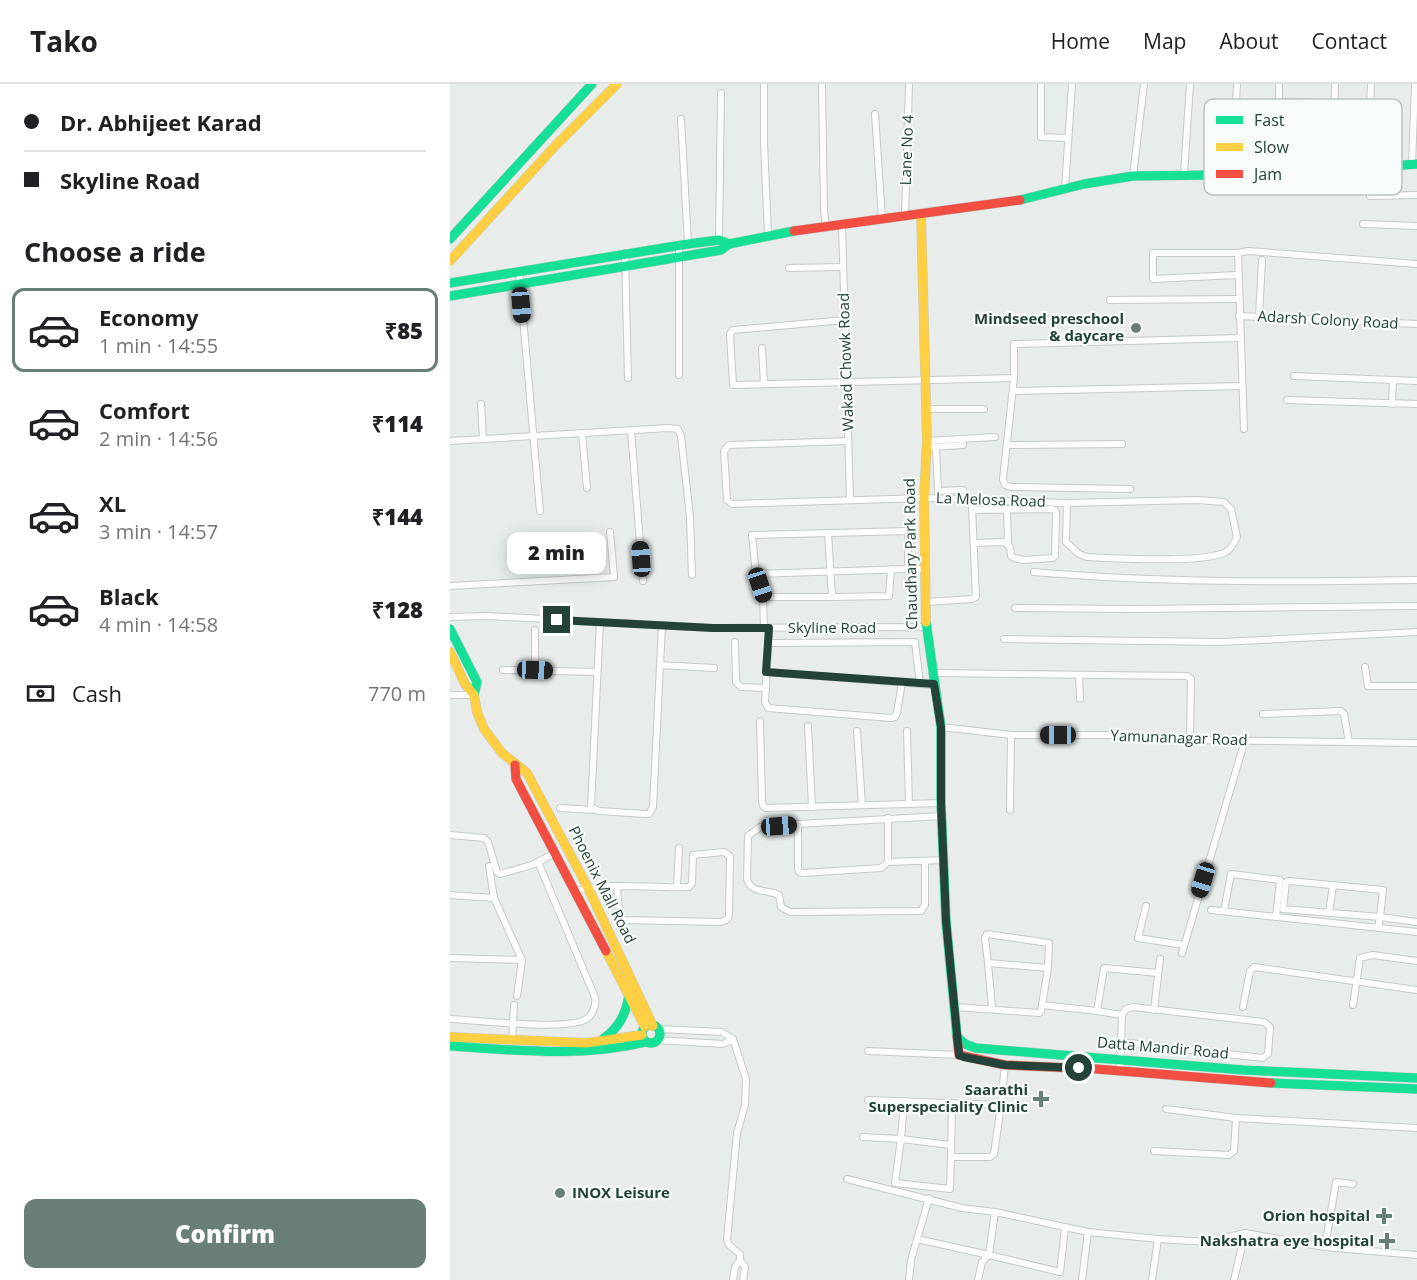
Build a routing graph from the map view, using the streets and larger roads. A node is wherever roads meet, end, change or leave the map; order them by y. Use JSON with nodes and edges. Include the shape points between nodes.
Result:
{"nodes":[{"id":1,"x":592,"y":84,"type":"edge"},
{"id":2,"x":616,"y":84,"type":"edge"},
{"id":3,"x":764,"y":84,"type":"edge"},
{"id":4,"x":822,"y":84,"type":"edge"},
{"id":5,"x":909,"y":84,"type":"edge"},
{"id":6,"x":1041,"y":84,"type":"edge"},
{"id":7,"x":1072,"y":84,"type":"edge"},
{"id":8,"x":1144,"y":84,"type":"edge"},
{"id":9,"x":1190,"y":84,"type":"edge"},
{"id":10,"x":1236,"y":84,"type":"edge"},
{"id":11,"x":1335,"y":84,"type":"edge"},
{"id":12,"x":1371,"y":84,"type":"edge"},
{"id":13,"x":1415,"y":84,"type":"edge"},
{"id":14,"x":721,"y":93,"type":"dead end"},
{"id":15,"x":1235,"y":99,"type":"edge"},
{"id":16,"x":1335,"y":99,"type":"edge"},
{"id":17,"x":1370,"y":99,"type":"edge"},
{"id":18,"x":875,"y":114,"type":"dead end"},
{"id":19,"x":681,"y":119,"type":"dead end"},
{"id":20,"x":1068,"y":138,"type":"junction"},
{"id":21,"x":1414,"y":164,"type":"edge"},
{"id":22,"x":1184,"y":174,"type":"junction"},
{"id":23,"x":1204,"y":174,"type":"edge"},
{"id":24,"x":1133,"y":176,"type":"junction"},
{"id":25,"x":1065,"y":189,"type":"junction"},
{"id":26,"x":1417,"y":195,"type":"edge"},
{"id":27,"x":1370,"y":196,"type":"dead end"},
{"id":28,"x":921,"y":214,"type":"junction"},
{"id":29,"x":905,"y":216,"type":"junction"},
{"id":30,"x":882,"y":219,"type":"junction"},
{"id":31,"x":842,"y":224,"type":"junction"},
{"id":32,"x":1363,"y":224,"type":"dead end"},
{"id":33,"x":1417,"y":226,"type":"edge"},
{"id":34,"x":826,"y":227,"type":"junction"},
{"id":35,"x":768,"y":236,"type":"junction"},
{"id":36,"x":450,"y":239,"type":"edge"},
{"id":37,"x":719,"y":240,"type":"junction"},
{"id":38,"x":729,"y":244,"type":"junction"},
{"id":39,"x":683,"y":245,"type":"junction"},
{"id":40,"x":1238,"y":252,"type":"junction"},
{"id":41,"x":625,"y":253,"type":"junction"},
{"id":42,"x":679,"y":256,"type":"junction"},
{"id":43,"x":1262,"y":260,"type":"dead end"},
{"id":44,"x":450,"y":261,"type":"edge"},
{"id":45,"x":1417,"y":264,"type":"edge"},
{"id":46,"x":626,"y":265,"type":"junction"},
{"id":47,"x":843,"y":267,"type":"junction"},
{"id":48,"x":789,"y":268,"type":"dead end"},
{"id":49,"x":519,"y":272,"type":"junction"},
{"id":50,"x":1237,"y":275,"type":"junction"},
{"id":51,"x":450,"y":283,"type":"edge"},
{"id":52,"x":519,"y":284,"type":"junction"},
{"id":53,"x":450,"y":296,"type":"edge"},
{"id":54,"x":1238,"y":299,"type":"junction"},
{"id":55,"x":1110,"y":300,"type":"dead end"},
{"id":56,"x":1239,"y":316,"type":"junction"},
{"id":57,"x":1259,"y":317,"type":"junction"},
{"id":58,"x":845,"y":320,"type":"junction"},
{"id":59,"x":1417,"y":324,"type":"edge"},
{"id":60,"x":1240,"y":338,"type":"junction"},
{"id":61,"x":762,"y":348,"type":"dead end"},
{"id":62,"x":679,"y":375,"type":"dead end"},
{"id":63,"x":1294,"y":376,"type":"dead end"},
{"id":64,"x":628,"y":378,"type":"dead end"},
{"id":65,"x":1014,"y":378,"type":"junction"},
{"id":66,"x":926,"y":380,"type":"junction"},
{"id":67,"x":1393,"y":380,"type":"junction"},
{"id":68,"x":1417,"y":381,"type":"edge"},
{"id":69,"x":847,"y":382,"type":"junction"},
{"id":70,"x":764,"y":384,"type":"junction"},
{"id":71,"x":1242,"y":386,"type":"junction"},
{"id":72,"x":1013,"y":391,"type":"junction"},
{"id":73,"x":1287,"y":400,"type":"dead end"},
{"id":74,"x":481,"y":404,"type":"dead end"},
{"id":75,"x":1392,"y":404,"type":"junction"},
{"id":76,"x":1417,"y":404,"type":"edge"},
{"id":77,"x":927,"y":409,"type":"junction"},
{"id":78,"x":984,"y":409,"type":"dead end"},
{"id":79,"x":1244,"y":429,"type":"dead end"},
{"id":80,"x":631,"y":430,"type":"junction"},
{"id":81,"x":582,"y":433,"type":"junction"},
{"id":82,"x":532,"y":435,"type":"junction"},
{"id":83,"x":995,"y":437,"type":"dead end"},
{"id":84,"x":483,"y":439,"type":"junction"},
{"id":85,"x":450,"y":441,"type":"edge"},
{"id":86,"x":848,"y":441,"type":"junction"},
{"id":87,"x":1122,"y":444,"type":"dead end"},
{"id":88,"x":930,"y":445,"type":"junction"},
{"id":89,"x":963,"y":445,"type":"dead end"},
{"id":90,"x":1007,"y":446,"type":"junction"},
{"id":91,"x":587,"y":488,"type":"dead end"},
{"id":92,"x":1130,"y":489,"type":"dead end"},
{"id":93,"x":963,"y":490,"type":"dead end"},
{"id":94,"x":924,"y":498,"type":"junction"},
{"id":95,"x":850,"y":500,"type":"junction"},
{"id":96,"x":972,"y":500,"type":"junction"},
{"id":97,"x":1067,"y":503,"type":"junction"},
{"id":98,"x":1007,"y":509,"type":"junction"},
{"id":99,"x":972,"y":510,"type":"junction"},
{"id":100,"x":540,"y":511,"type":"dead end"},
{"id":101,"x":610,"y":532,"type":"dead end"},
{"id":102,"x":828,"y":533,"type":"junction"},
{"id":103,"x":975,"y":543,"type":"junction"},
{"id":104,"x":1008,"y":543,"type":"junction"},
{"id":105,"x":891,"y":569,"type":"junction"},
{"id":106,"x":908,"y":569,"type":"junction"},
{"id":107,"x":925,"y":569,"type":"junction"},
{"id":108,"x":831,"y":571,"type":"junction"},
{"id":109,"x":1034,"y":572,"type":"dead end"},
{"id":110,"x":756,"y":574,"type":"junction"},
{"id":111,"x":692,"y":575,"type":"dead end"},
{"id":112,"x":1417,"y":580,"type":"edge"},
{"id":113,"x":643,"y":581,"type":"dead end"},
{"id":114,"x":450,"y":586,"type":"edge"},
{"id":115,"x":763,"y":597,"type":"junction"},
{"id":116,"x":832,"y":597,"type":"junction"},
{"id":117,"x":926,"y":602,"type":"junction"},
{"id":118,"x":1417,"y":606,"type":"edge"},
{"id":119,"x":1015,"y":608,"type":"dead end"},
{"id":120,"x":450,"y":617,"type":"edge"},
{"id":121,"x":600,"y":622,"type":"junction"},
{"id":122,"x":662,"y":625,"type":"junction"},
{"id":123,"x":926,"y":627,"type":"junction"},
{"id":124,"x":766,"y":628,"type":"junction"},
{"id":125,"x":450,"y":629,"type":"edge"},
{"id":126,"x":535,"y":630,"type":"dead end"},
{"id":127,"x":1417,"y":632,"type":"edge"},
{"id":128,"x":1004,"y":639,"type":"dead end"},
{"id":129,"x":735,"y":642,"type":"dead end"},
{"id":130,"x":768,"y":643,"type":"junction"},
{"id":131,"x":450,"y":652,"type":"edge"},
{"id":132,"x":660,"y":666,"type":"junction"},
{"id":133,"x":1365,"y":667,"type":"dead end"},
{"id":134,"x":714,"y":668,"type":"dead end"},
{"id":135,"x":504,"y":670,"type":"dead end"},
{"id":136,"x":535,"y":670,"type":"junction"},
{"id":137,"x":597,"y":672,"type":"junction"},
{"id":138,"x":766,"y":672,"type":"junction"},
{"id":139,"x":933,"y":674,"type":"junction"},
{"id":140,"x":1079,"y":675,"type":"junction"},
{"id":141,"x":902,"y":682,"type":"junction"},
{"id":142,"x":921,"y":684,"type":"junction"},
{"id":143,"x":934,"y":684,"type":"junction"},
{"id":144,"x":1417,"y":686,"type":"edge"},
{"id":145,"x":766,"y":688,"type":"junction"},
{"id":146,"x":474,"y":694,"type":"junction"},
{"id":147,"x":450,"y":695,"type":"edge"},
{"id":148,"x":1080,"y":699,"type":"dead end"},
{"id":149,"x":1263,"y":714,"type":"dead end"},
{"id":150,"x":760,"y":721,"type":"dead end"},
{"id":151,"x":808,"y":726,"type":"dead end"},
{"id":152,"x":941,"y":727,"type":"junction"},
{"id":153,"x":857,"y":731,"type":"dead end"},
{"id":154,"x":906,"y":731,"type":"dead end"},
{"id":155,"x":1011,"y":735,"type":"junction"},
{"id":156,"x":1190,"y":740,"type":"junction"},
{"id":157,"x":1245,"y":740,"type":"junction"},
{"id":158,"x":1348,"y":742,"type":"junction"},
{"id":159,"x":1417,"y":743,"type":"edge"},
{"id":160,"x":514,"y":765,"type":"junction"},
{"id":161,"x":941,"y":803,"type":"junction"},
{"id":162,"x":909,"y":804,"type":"junction"},
{"id":163,"x":862,"y":805,"type":"junction"},
{"id":164,"x":812,"y":807,"type":"junction"},
{"id":165,"x":560,"y":808,"type":"dead end"},
{"id":166,"x":594,"y":810,"type":"junction"},
{"id":167,"x":1010,"y":810,"type":"dead end"},
{"id":168,"x":942,"y":816,"type":"junction"},
{"id":169,"x":888,"y":818,"type":"junction"},
{"id":170,"x":798,"y":824,"type":"junction"},
{"id":171,"x":450,"y":834,"type":"edge"},
{"id":172,"x":679,"y":848,"type":"dead end"},
{"id":173,"x":555,"y":853,"type":"junction"},
{"id":174,"x":944,"y":860,"type":"junction"},
{"id":175,"x":925,"y":861,"type":"junction"},
{"id":176,"x":538,"y":862,"type":"junction"},
{"id":177,"x":888,"y":862,"type":"junction"},
{"id":178,"x":489,"y":866,"type":"dead end"},
{"id":179,"x":1333,"y":885,"type":"junction"},
{"id":180,"x":617,"y":887,"type":"junction"},
{"id":181,"x":588,"y":888,"type":"junction"},
{"id":182,"x":677,"y":888,"type":"junction"},
{"id":183,"x":576,"y":891,"type":"junction"},
{"id":184,"x":450,"y":895,"type":"edge"},
{"id":185,"x":494,"y":898,"type":"junction"},
{"id":186,"x":1146,"y":906,"type":"dead end"},
{"id":187,"x":1211,"y":910,"type":"dead end"},
{"id":188,"x":1224,"y":911,"type":"junction"},
{"id":189,"x":1329,"y":913,"type":"junction"},
{"id":190,"x":1275,"y":917,"type":"junction"},
{"id":191,"x":1380,"y":917,"type":"junction"},
{"id":192,"x":1417,"y":922,"type":"edge"},
{"id":193,"x":1378,"y":928,"type":"junction"},
{"id":194,"x":1417,"y":932,"type":"edge"},
{"id":195,"x":1184,"y":945,"type":"junction"},
{"id":196,"x":611,"y":948,"type":"junction"},
{"id":197,"x":1182,"y":953,"type":"dead end"},
{"id":198,"x":450,"y":958,"type":"edge"},
{"id":199,"x":1160,"y":959,"type":"dead end"},
{"id":200,"x":522,"y":960,"type":"junction"},
{"id":201,"x":1417,"y":961,"type":"edge"},
{"id":202,"x":988,"y":963,"type":"junction"},
{"id":203,"x":1048,"y":968,"type":"junction"},
{"id":204,"x":1158,"y":973,"type":"junction"},
{"id":205,"x":1356,"y":981,"type":"junction"},
{"id":206,"x":1417,"y":990,"type":"edge"},
{"id":207,"x":629,"y":995,"type":"junction"},
{"id":208,"x":517,"y":996,"type":"dead end"},
{"id":209,"x":514,"y":1005,"type":"dead end"},
{"id":210,"x":1042,"y":1005,"type":"junction"},
{"id":211,"x":1353,"y":1005,"type":"dead end"},
{"id":212,"x":955,"y":1007,"type":"junction"},
{"id":213,"x":1243,"y":1007,"type":"dead end"},
{"id":214,"x":992,"y":1008,"type":"junction"},
{"id":215,"x":1155,"y":1010,"type":"junction"},
{"id":216,"x":1097,"y":1011,"type":"junction"},
{"id":217,"x":1122,"y":1015,"type":"junction"},
{"id":218,"x":450,"y":1019,"type":"edge"},
{"id":219,"x":513,"y":1022,"type":"junction"},
{"id":220,"x":649,"y":1032,"type":"junction"},
{"id":221,"x":450,"y":1037,"type":"edge"},
{"id":222,"x":957,"y":1037,"type":"junction"},
{"id":223,"x":733,"y":1039,"type":"junction"},
{"id":224,"x":512,"y":1040,"type":"junction"},
{"id":225,"x":657,"y":1040,"type":"joint"},
{"id":226,"x":598,"y":1042,"type":"junction"},
{"id":227,"x":1121,"y":1042,"type":"junction"},
{"id":228,"x":495,"y":1044,"type":"junction"},
{"id":229,"x":450,"y":1046,"type":"edge"},
{"id":230,"x":868,"y":1051,"type":"dead end"},
{"id":231,"x":959,"y":1055,"type":"junction"},
{"id":232,"x":1121,"y":1060,"type":"junction"},
{"id":233,"x":1005,"y":1065,"type":"junction"},
{"id":234,"x":1120,"y":1071,"type":"junction"},
{"id":235,"x":1417,"y":1078,"type":"edge"},
{"id":236,"x":1417,"y":1089,"type":"edge"},
{"id":237,"x":868,"y":1100,"type":"dead end"},
{"id":238,"x":904,"y":1101,"type":"junction"},
{"id":239,"x":952,"y":1103,"type":"junction"},
{"id":240,"x":1001,"y":1105,"type":"junction"},
{"id":241,"x":1166,"y":1109,"type":"dead end"},
{"id":242,"x":1236,"y":1118,"type":"junction"},
{"id":243,"x":1417,"y":1128,"type":"edge"},
{"id":244,"x":863,"y":1137,"type":"dead end"},
{"id":245,"x":901,"y":1139,"type":"junction"},
{"id":246,"x":950,"y":1145,"type":"junction"},
{"id":247,"x":1154,"y":1151,"type":"dead end"},
{"id":248,"x":951,"y":1157,"type":"junction"},
{"id":249,"x":848,"y":1179,"type":"dead end"},
{"id":250,"x":1353,"y":1184,"type":"dead end"},
{"id":251,"x":929,"y":1198,"type":"junction"},
{"id":252,"x":995,"y":1212,"type":"junction"},
{"id":253,"x":1065,"y":1228,"type":"junction"},
{"id":254,"x":1088,"y":1232,"type":"junction"},
{"id":255,"x":1245,"y":1233,"type":"junction"},
{"id":256,"x":917,"y":1239,"type":"junction"},
{"id":257,"x":1158,"y":1239,"type":"junction"},
{"id":258,"x":1325,"y":1247,"type":"junction"},
{"id":259,"x":989,"y":1255,"type":"junction"},
{"id":260,"x":1417,"y":1255,"type":"edge"},
{"id":261,"x":740,"y":1260,"type":"junction"},
{"id":262,"x":733,"y":1280,"type":"edge"},
{"id":263,"x":743,"y":1280,"type":"edge"},
{"id":264,"x":909,"y":1280,"type":"edge"},
{"id":265,"x":978,"y":1280,"type":"edge"},
{"id":266,"x":1082,"y":1280,"type":"edge"},
{"id":267,"x":1152,"y":1280,"type":"edge"},
{"id":268,"x":1234,"y":1280,"type":"edge"}],
"edges":[{"from":1,"to":36,"type":"street"},
{"from":2,"to":44,"type":"street"},
{"from":3,"to":35,"type":"street"},
{"from":4,"to":34,"type":"street"},
{"from":5,"to":29,"type":"street","name":"Lane No 4"},
{"from":6,"to":20,"type":"street","via":[[1041,137]]},
{"from":7,"to":20,"type":"street"},
{"from":8,"to":24,"type":"street"},
{"from":9,"to":22,"type":"street"},
{"from":10,"to":15,"type":"street"},
{"from":11,"to":16,"type":"street"},
{"from":12,"to":17,"type":"street"},
{"from":13,"to":21,"type":"street"},
{"from":14,"to":37,"type":"street"},
{"from":18,"to":30,"type":"street"},
{"from":19,"to":39,"type":"street"},
{"from":20,"to":25,"type":"street"},
{"from":22,"to":23,"type":"street"},
{"from":22,"to":24,"type":"street"},
{"from":24,"to":25,"type":"street"},
{"from":25,"to":28,"type":"street","via":[[1022,200]]},
{"from":26,"to":27,"type":"street"},
{"from":28,"to":29,"type":"street"},
{"from":28,"to":66,"type":"street","name":"Chaudhary Park Road"},
{"from":29,"to":30,"type":"street"},
{"from":30,"to":31,"type":"street"},
{"from":31,"to":34,"type":"street"},
{"from":31,"to":47,"type":"street","name":"Wakad Chowk Road"},
{"from":32,"to":33,"type":"street"},
{"from":34,"to":35,"type":"street"},
{"from":35,"to":38,"type":"street"},
{"from":37,"to":38,"type":"street"},
{"from":37,"to":39,"type":"street"},
{"from":38,"to":42,"type":"street","via":[[721,250]]},
{"from":39,"to":41,"type":"street"},
{"from":39,"to":42,"type":"street"},
{"from":40,"to":45,"type":"street"},
{"from":40,"to":50,"type":"street"},
{"from":40,"to":50,"type":"street","via":[[1153,253],[1154,279]]},
{"from":41,"to":46,"type":"street"},
{"from":41,"to":49,"type":"street"},
{"from":42,"to":46,"type":"street"},
{"from":42,"to":62,"type":"street"},
{"from":43,"to":57,"type":"street"},
{"from":46,"to":52,"type":"street"},
{"from":46,"to":64,"type":"street"},
{"from":47,"to":48,"type":"street"},
{"from":47,"to":58,"type":"street","name":"Wakad Chowk Road"},
{"from":49,"to":51,"type":"street"},
{"from":49,"to":52,"type":"street"},
{"from":50,"to":54,"type":"street"},
{"from":52,"to":53,"type":"street"},
{"from":52,"to":82,"type":"street"},
{"from":54,"to":55,"type":"street"},
{"from":54,"to":56,"type":"street"},
{"from":56,"to":57,"type":"street","name":"Adarsh Colony Road"},
{"from":56,"to":60,"type":"street"},
{"from":57,"to":59,"type":"street","name":"Adarsh Colony Road"},
{"from":58,"to":69,"type":"street","name":"Wakad Chowk Road"},
{"from":58,"to":70,"type":"street","via":[[733,330],[733,385]]},
{"from":60,"to":65,"type":"street","via":[[1014,344]]},
{"from":60,"to":71,"type":"street"},
{"from":61,"to":70,"type":"street"},
{"from":63,"to":67,"type":"street"},
{"from":65,"to":66,"type":"street"},
{"from":65,"to":72,"type":"street"},
{"from":66,"to":69,"type":"street"},
{"from":66,"to":77,"type":"street","name":"Chaudhary Park Road"},
{"from":67,"to":68,"type":"street"},
{"from":67,"to":75,"type":"street"},
{"from":69,"to":70,"type":"street"},
{"from":69,"to":86,"type":"street","name":"Wakad Chowk Road"},
{"from":71,"to":72,"type":"street"},
{"from":71,"to":79,"type":"street"},
{"from":72,"to":90,"type":"street"},
{"from":73,"to":75,"type":"street"},
{"from":74,"to":84,"type":"street"},
{"from":75,"to":76,"type":"street"},
{"from":77,"to":78,"type":"street"},
{"from":77,"to":88,"type":"street","name":"Chaudhary Park Road"},
{"from":80,"to":81,"type":"street"},
{"from":80,"to":111,"type":"street","via":[[674,428],[680,433]]},
{"from":80,"to":113,"type":"street"},
{"from":81,"to":82,"type":"street"},
{"from":81,"to":91,"type":"street"},
{"from":82,"to":84,"type":"street"},
{"from":82,"to":100,"type":"street"},
{"from":83,"to":88,"type":"street"},
{"from":84,"to":85,"type":"street"},
{"from":86,"to":95,"type":"street","name":"Wakad Chowk Road"},
{"from":86,"to":95,"type":"street","name":"La Melosa Road","via":[[729,445],[724,451],[728,500],[732,504]]},
{"from":87,"to":90,"type":"street"},
{"from":88,"to":89,"type":"street"},
{"from":88,"to":93,"type":"street","via":[[938,491]]},
{"from":88,"to":94,"type":"street","name":"Chaudhary Park Road"},
{"from":90,"to":92,"type":"street","via":[[1005,485]]},
{"from":94,"to":95,"type":"street","name":"La Melosa Road"},
{"from":94,"to":96,"type":"street","name":"La Melosa Road"},
{"from":94,"to":107,"type":"street","name":"Chaudhary Park Road"},
{"from":96,"to":97,"type":"street","name":"La Melosa Road"},
{"from":96,"to":99,"type":"street"},
{"from":97,"to":97,"type":"street","name":"La Melosa Road","via":[[1224,502],[1231,509],[1237,537],[1225,552],[1203,557],[1087,557],[1066,542]]},
{"from":98,"to":99,"type":"street"},
{"from":98,"to":104,"type":"street"},
{"from":98,"to":104,"type":"street","via":[[1051,509],[1056,513],[1053,558],[1014,558]]},
{"from":99,"to":103,"type":"street"},
{"from":101,"to":114,"type":"street","via":[[614,576]]},
{"from":102,"to":106,"type":"street","via":[[908,531]]},
{"from":102,"to":108,"type":"street"},
{"from":102,"to":110,"type":"street","via":[[752,535]]},
{"from":103,"to":104,"type":"street"},
{"from":103,"to":117,"type":"street","via":[[976,597]]},
{"from":105,"to":106,"type":"street"},
{"from":105,"to":108,"type":"street"},
{"from":105,"to":116,"type":"street","via":[[889,596]]},
{"from":106,"to":107,"type":"street"},
{"from":107,"to":117,"type":"street","name":"Chaudhary Park Road"},
{"from":108,"to":110,"type":"street"},
{"from":108,"to":116,"type":"street"},
{"from":109,"to":112,"type":"street","via":[[1087,577],[1309,582]]},
{"from":110,"to":115,"type":"street"},
{"from":115,"to":116,"type":"street"},
{"from":115,"to":124,"type":"street"},
{"from":117,"to":123,"type":"street","name":"Chaudhary Park Road"},
{"from":118,"to":119,"type":"street"},
{"from":120,"to":121,"type":"street","name":"Skyline Road"},
{"from":121,"to":122,"type":"street","name":"Skyline Road"},
{"from":121,"to":137,"type":"street"},
{"from":122,"to":124,"type":"street","name":"Skyline Road"},
{"from":122,"to":132,"type":"street"},
{"from":123,"to":124,"type":"street","name":"Skyline Road"},
{"from":123,"to":139,"type":"street","name":"Chaudhary Park Road"},
{"from":124,"to":130,"type":"street"},
{"from":125,"to":146,"type":"street","via":[[477,682]]},
{"from":126,"to":136,"type":"street"},
{"from":127,"to":128,"type":"street","via":[[1221,642]]},
{"from":129,"to":145,"type":"street","via":[[736,682],[741,687]]},
{"from":130,"to":138,"type":"street"},
{"from":130,"to":142,"type":"street","via":[[915,642]]},
{"from":131,"to":146,"type":"street"},
{"from":132,"to":134,"type":"street"},
{"from":132,"to":166,"type":"street","via":[[652,811],[645,814]]},
{"from":133,"to":144,"type":"street","via":[[1368,686]]},
{"from":135,"to":136,"type":"street"},
{"from":136,"to":137,"type":"street"},
{"from":137,"to":166,"type":"street","via":[[591,802]]},
{"from":138,"to":141,"type":"street"},
{"from":138,"to":145,"type":"street"},
{"from":139,"to":140,"type":"street"},
{"from":139,"to":143,"type":"street","name":"Chaudhary Park Road"},
{"from":140,"to":148,"type":"street"},
{"from":140,"to":156,"type":"street","via":[[1190,677]]},
{"from":141,"to":142,"type":"street"},
{"from":141,"to":145,"type":"street","via":[[897,713],[891,718],[771,709],[766,706]]},
{"from":142,"to":143,"type":"street"},
{"from":143,"to":152,"type":"street","name":"Chaudhary Park Road"},
{"from":146,"to":147,"type":"street"},
{"from":146,"to":160,"type":"street","name":"Phoenix Mall Road","via":[[484,729]]},
{"from":149,"to":158,"type":"street","via":[[1341,711]]},
{"from":150,"to":164,"type":"street","via":[[763,806]]},
{"from":151,"to":164,"type":"street"},
{"from":152,"to":155,"type":"street","name":"Yamunanagar Road"},
{"from":152,"to":161,"type":"street","name":"Chaudhary Park Road"},
{"from":153,"to":163,"type":"street"},
{"from":154,"to":162,"type":"street"},
{"from":155,"to":156,"type":"street","name":"Yamunanagar Road"},
{"from":155,"to":167,"type":"street"},
{"from":156,"to":157,"type":"street","name":"Yamunanagar Road"},
{"from":157,"to":158,"type":"street","name":"Yamunanagar Road"},
{"from":157,"to":195,"type":"street"},
{"from":158,"to":159,"type":"street","name":"Yamunanagar Road"},
{"from":160,"to":173,"type":"street","name":"Phoenix Mall Road","via":[[516,779]]},
{"from":160,"to":181,"type":"street","name":"Phoenix Mall Road","via":[[527,773]]},
{"from":161,"to":162,"type":"street"},
{"from":161,"to":168,"type":"street","name":"Chaudhary Park Road"},
{"from":162,"to":163,"type":"street"},
{"from":163,"to":164,"type":"street"},
{"from":165,"to":166,"type":"street"},
{"from":168,"to":169,"type":"street"},
{"from":168,"to":174,"type":"street","name":"Chaudhary Park Road"},
{"from":169,"to":170,"type":"street"},
{"from":169,"to":177,"type":"street"},
{"from":170,"to":175,"type":"street","via":[[760,827],[748,836],[748,885],[779,895],[781,907],[790,912],[921,911],[925,905]]},
{"from":170,"to":177,"type":"street","via":[[799,872],[881,868]]},
{"from":171,"to":176,"type":"street","via":[[484,838],[500,874]]},
{"from":172,"to":182,"type":"street"},
{"from":173,"to":176,"type":"street"},
{"from":173,"to":183,"type":"street","name":"Phoenix Mall Road"},
{"from":174,"to":175,"type":"street"},
{"from":174,"to":212,"type":"street","name":"Chaudhary Park Road"},
{"from":175,"to":177,"type":"street"},
{"from":176,"to":219,"type":"street","via":[[596,1003],[587,1019],[573,1024]]},
{"from":178,"to":185,"type":"street"},
{"from":179,"to":189,"type":"street"},
{"from":179,"to":189,"type":"street","via":[[1286,882],[1283,909]]},
{"from":179,"to":191,"type":"street","via":[[1383,890]]},
{"from":180,"to":181,"type":"street"},
{"from":180,"to":182,"type":"street"},
{"from":180,"to":182,"type":"street","via":[[623,920],[721,922],[729,914],[729,854],[693,855],[692,885]]},
{"from":181,"to":183,"type":"street"},
{"from":181,"to":196,"type":"street","name":"Phoenix Mall Road"},
{"from":183,"to":196,"type":"street","name":"Phoenix Mall Road"},
{"from":184,"to":185,"type":"street"},
{"from":185,"to":200,"type":"street"},
{"from":186,"to":195,"type":"street","via":[[1138,938]]},
{"from":187,"to":188,"type":"street"},
{"from":188,"to":190,"type":"street"},
{"from":188,"to":190,"type":"street","via":[[1231,874],[1280,880]]},
{"from":189,"to":191,"type":"street"},
{"from":190,"to":193,"type":"street"},
{"from":191,"to":192,"type":"street"},
{"from":191,"to":193,"type":"street"},
{"from":193,"to":194,"type":"street"},
{"from":195,"to":197,"type":"street"},
{"from":196,"to":207,"type":"street","name":"Phoenix Mall Road"},
{"from":196,"to":220,"type":"street","name":"Phoenix Mall Road"},
{"from":198,"to":200,"type":"street"},
{"from":199,"to":204,"type":"street"},
{"from":200,"to":208,"type":"street"},
{"from":201,"to":205,"type":"street","via":[[1373,955],[1360,958]]},
{"from":202,"to":203,"type":"street"},
{"from":202,"to":203,"type":"street","via":[[985,936],[991,933],[1050,943]]},
{"from":202,"to":214,"type":"street"},
{"from":203,"to":210,"type":"street"},
{"from":204,"to":215,"type":"street"},
{"from":204,"to":216,"type":"street","via":[[1104,968]]},
{"from":205,"to":206,"type":"street"},
{"from":205,"to":211,"type":"street"},
{"from":205,"to":213,"type":"street","via":[[1254,967]]},
{"from":207,"to":220,"type":"street","name":"Phoenix Mall Road"},
{"from":207,"to":226,"type":"street","via":[[617,1029]]},
{"from":209,"to":219,"type":"street"},
{"from":210,"to":214,"type":"street","via":[[1039,1013]]},
{"from":210,"to":216,"type":"street"},
{"from":212,"to":214,"type":"street"},
{"from":212,"to":222,"type":"street","name":"Chaudhary Park Road"},
{"from":215,"to":217,"type":"street","via":[[1129,1007]]},
{"from":215,"to":227,"type":"street","via":[[1267,1023],[1268,1056]]},
{"from":216,"to":217,"type":"street"},
{"from":217,"to":227,"type":"street"},
{"from":218,"to":219,"type":"street"},
{"from":219,"to":224,"type":"street"},
{"from":220,"to":223,"type":"street","via":[[722,1032]]},
{"from":220,"to":225,"type":"street","via":[[652,1043]]},
{"from":220,"to":226,"type":"street"},
{"from":220,"to":228,"type":"street","via":[[627,1048],[593,1052]]},
{"from":221,"to":228,"type":"street"},
{"from":222,"to":231,"type":"street"},
{"from":222,"to":232,"type":"street","name":"Datta Mandir Road","via":[[976,1048]]},
{"from":223,"to":225,"type":"street","via":[[723,1044]]},
{"from":223,"to":261,"type":"street","via":[[746,1079],[727,1240],[740,1254]]},
{"from":224,"to":226,"type":"street"},
{"from":224,"to":228,"type":"street"},
{"from":227,"to":232,"type":"street"},
{"from":228,"to":229,"type":"street"},
{"from":230,"to":231,"type":"street"},
{"from":231,"to":233,"type":"street","name":"Datta Mandir Road"},
{"from":232,"to":234,"type":"street"},
{"from":232,"to":235,"type":"street","name":"Datta Mandir Road"},
{"from":233,"to":234,"type":"street","name":"Datta Mandir Road"},
{"from":233,"to":240,"type":"street"},
{"from":234,"to":236,"type":"street","name":"Datta Mandir Road","via":[[1291,1085]]},
{"from":237,"to":238,"type":"street"},
{"from":238,"to":239,"type":"street"},
{"from":238,"to":245,"type":"street"},
{"from":239,"to":240,"type":"street"},
{"from":239,"to":246,"type":"street"},
{"from":240,"to":248,"type":"street","via":[[994,1154]]},
{"from":241,"to":242,"type":"street"},
{"from":242,"to":243,"type":"street"},
{"from":242,"to":247,"type":"street","via":[[1234,1150],[1229,1155]]},
{"from":244,"to":245,"type":"street"},
{"from":245,"to":246,"type":"street"},
{"from":245,"to":248,"type":"street","via":[[895,1183],[950,1189]]},
{"from":246,"to":248,"type":"street"},
{"from":249,"to":251,"type":"street"},
{"from":250,"to":258,"type":"street","via":[[1336,1182]]},
{"from":251,"to":252,"type":"street"},
{"from":251,"to":256,"type":"street"},
{"from":252,"to":253,"type":"street"},
{"from":252,"to":259,"type":"street"},
{"from":253,"to":254,"type":"street"},
{"from":253,"to":259,"type":"street","via":[[1059,1272]]},
{"from":254,"to":257,"type":"street"},
{"from":254,"to":266,"type":"street"},
{"from":255,"to":257,"type":"street","via":[[1208,1242]]},
{"from":255,"to":258,"type":"street"},
{"from":255,"to":268,"type":"street"},
{"from":256,"to":259,"type":"street"},
{"from":256,"to":264,"type":"street"},
{"from":257,"to":267,"type":"street"},
{"from":258,"to":260,"type":"street"},
{"from":259,"to":265,"type":"street","via":[[982,1262]]},
{"from":261,"to":262,"type":"street"},
{"from":261,"to":263,"type":"street","via":[[745,1268]]}]}
